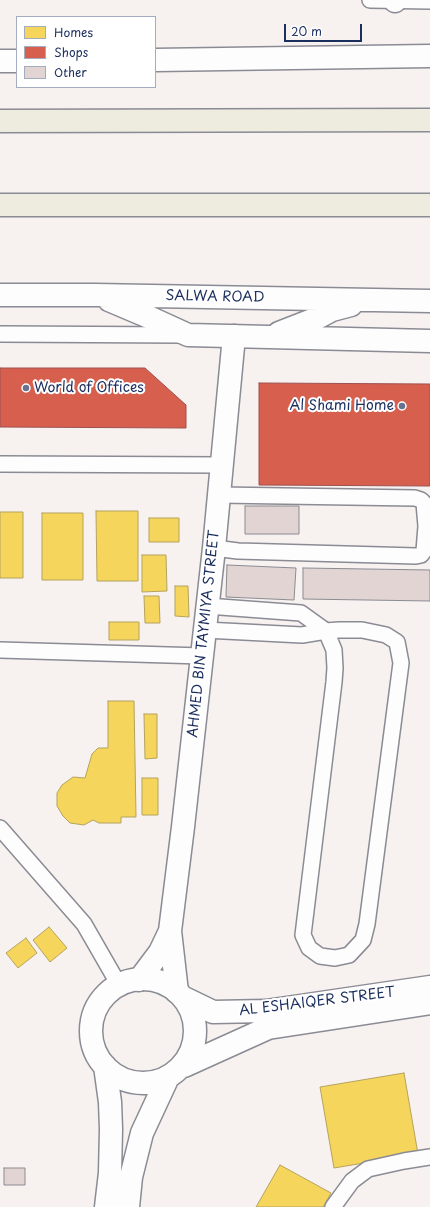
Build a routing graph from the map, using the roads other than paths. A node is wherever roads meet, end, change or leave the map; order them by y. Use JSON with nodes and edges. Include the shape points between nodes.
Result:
{"nodes":[{"id":1,"x":370,"y":0,"type":"edge"},
{"id":2,"x":395,"y":0,"type":"edge"},
{"id":3,"x":430,"y":1,"type":"edge"},
{"id":4,"x":430,"y":56,"type":"edge"},
{"id":5,"x":156,"y":60,"type":"edge"},
{"id":6,"x":16,"y":61,"type":"edge"},
{"id":7,"x":0,"y":62,"type":"edge"},
{"id":8,"x":430,"y":120,"type":"edge"},
{"id":9,"x":0,"y":121,"type":"edge"},
{"id":10,"x":430,"y":205,"type":"edge"},
{"id":11,"x":0,"y":206,"type":"edge"},
{"id":12,"x":0,"y":295,"type":"edge"},
{"id":13,"x":95,"y":295,"type":"junction"},
{"id":14,"x":370,"y":300,"type":"junction"},
{"id":15,"x":430,"y":301,"type":"edge"},
{"id":16,"x":0,"y":334,"type":"edge"},
{"id":17,"x":188,"y":335,"type":"junction"},
{"id":18,"x":234,"y":336,"type":"junction"},
{"id":19,"x":270,"y":337,"type":"junction"},
{"id":20,"x":430,"y":341,"type":"edge"},
{"id":21,"x":0,"y":464,"type":"edge"},
{"id":22,"x":222,"y":465,"type":"junction"},
{"id":23,"x":219,"y":495,"type":"junction"},
{"id":24,"x":214,"y":548,"type":"junction"},
{"id":25,"x":207,"y":606,"type":"junction"},
{"id":26,"x":205,"y":630,"type":"junction"},
{"id":27,"x":326,"y":631,"type":"junction"},
{"id":28,"x":0,"y":650,"type":"edge"},
{"id":29,"x":202,"y":656,"type":"junction"},
{"id":30,"x":0,"y":828,"type":"edge"},
{"id":31,"x":170,"y":931,"type":"junction"},
{"id":32,"x":129,"y":982,"type":"junction"},
{"id":33,"x":430,"y":987,"type":"edge"},
{"id":34,"x":180,"y":995,"type":"junction"},
{"id":35,"x":430,"y":1003,"type":"edge"},
{"id":36,"x":105,"y":1066,"type":"junction"},
{"id":37,"x":176,"y":1071,"type":"junction"},
{"id":38,"x":430,"y":1157,"type":"edge"},
{"id":39,"x":106,"y":1207,"type":"edge"},
{"id":40,"x":128,"y":1207,"type":"edge"},
{"id":41,"x":333,"y":1207,"type":"edge"}],
"edges":[{"from":1,"to":2,"type":"lane"},
{"from":2,"to":3,"type":"lane"},
{"from":4,"to":5,"type":"street"},
{"from":6,"to":7,"type":"street"},
{"from":8,"to":9,"type":"highway"},
{"from":10,"to":11,"type":"highway"},
{"from":12,"to":13,"type":"street","name":"SALWA ROAD"},
{"from":13,"to":14,"type":"street","name":"SALWA ROAD"},
{"from":13,"to":17,"type":"street"},
{"from":14,"to":15,"type":"street","name":"SALWA ROAD"},
{"from":14,"to":19,"type":"street","via":[[332,310]]},
{"from":16,"to":17,"type":"lane"},
{"from":17,"to":18,"type":"street"},
{"from":18,"to":19,"type":"street"},
{"from":18,"to":22,"type":"street","name":"AHMED BIN TAYMIYA STREET"},
{"from":19,"to":20,"type":"street"},
{"from":21,"to":22,"type":"lane"},
{"from":22,"to":23,"type":"street","name":"AHMED BIN TAYMIYA STREET"},
{"from":23,"to":24,"type":"street","name":"AHMED BIN TAYMIYA STREET"},
{"from":23,"to":24,"type":"lane","via":[[416,498],[424,502],[424,551],[422,555],[416,556],[238,551]]},
{"from":24,"to":25,"type":"street","name":"AHMED BIN TAYMIYA STREET"},
{"from":25,"to":26,"type":"street","name":"AHMED BIN TAYMIYA STREET"},
{"from":25,"to":27,"type":"lane","via":[[301,613]]},
{"from":26,"to":27,"type":"lane","via":[[302,635]]},
{"from":26,"to":29,"type":"street","name":"AHMED BIN TAYMIYA STREET"},
{"from":27,"to":27,"type":"lane","via":[[334,650],[334,682],[303,935],[309,948],[320,956],[335,958],[349,955],[363,940],[367,924],[401,663],[397,642],[386,635],[362,630]]},
{"from":28,"to":29,"type":"lane"},
{"from":29,"to":31,"type":"street","name":"AHMED BIN TAYMIYA STREET"},
{"from":30,"to":32,"type":"lane","via":[[84,924]]},
{"from":31,"to":32,"type":"street","name":"AHMED BIN TAYMIYA STREET","via":[[160,952]]},
{"from":31,"to":34,"type":"street","name":"AHMED BIN TAYMIYA STREET"},
{"from":32,"to":34,"type":"street","via":[[153,980]]},
{"from":32,"to":36,"type":"street","via":[[108,993],[96,1009],[91,1028],[94,1049]]},
{"from":33,"to":34,"type":"street","name":"AL ESHAIQER STREET","via":[[266,1010],[213,1012]]},
{"from":34,"to":37,"type":"street","via":[[192,1014],[195,1032],[192,1049]]},
{"from":35,"to":37,"type":"street","name":"AL ESHAIQER STREET","via":[[268,1028]]},
{"from":36,"to":37,"type":"street","via":[[118,1077],[135,1083],[152,1083]]},
{"from":36,"to":39,"type":"street","via":[[111,1129]]},
{"from":37,"to":40,"type":"street","via":[[142,1133],[131,1177]]},
{"from":38,"to":41,"type":"lane","via":[[368,1169],[352,1181]]}]}
